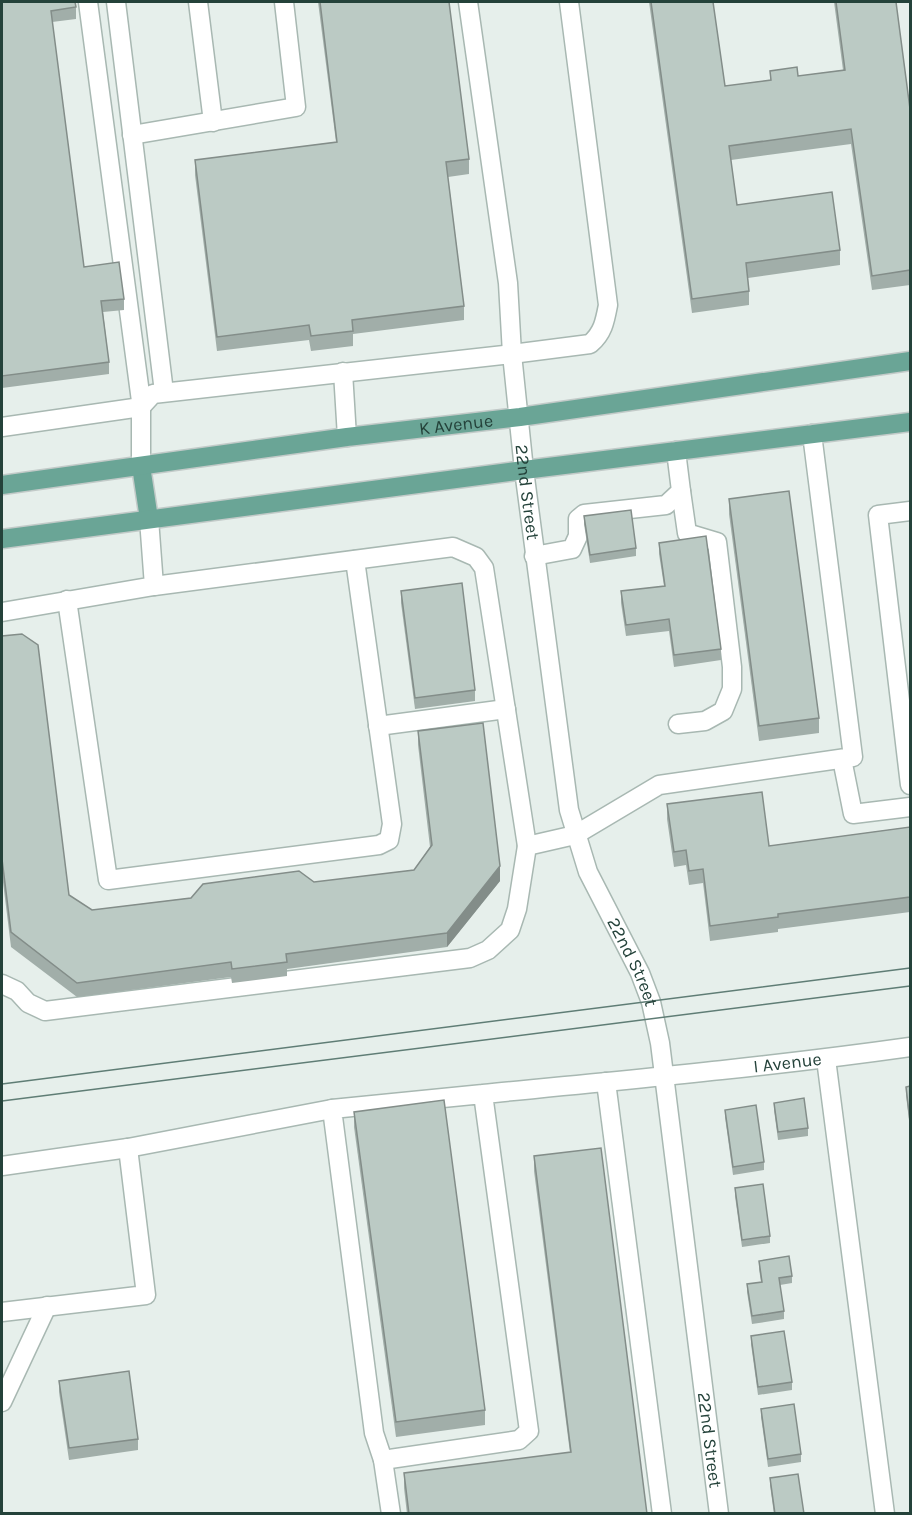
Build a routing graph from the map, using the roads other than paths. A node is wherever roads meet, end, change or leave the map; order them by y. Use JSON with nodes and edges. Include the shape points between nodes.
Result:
{"nodes":[{"id":1,"x":88,"y":2,"type":"edge"},
{"id":2,"x":116,"y":2,"type":"edge"},
{"id":3,"x":198,"y":2,"type":"edge"},
{"id":4,"x":284,"y":2,"type":"edge"},
{"id":5,"x":468,"y":2,"type":"edge"},
{"id":6,"x":569,"y":2,"type":"edge"},
{"id":7,"x":213,"y":122,"type":"junction"},
{"id":8,"x":132,"y":135,"type":"junction"},
{"id":9,"x":512,"y":354,"type":"junction"},
{"id":10,"x":910,"y":361,"type":"edge"},
{"id":11,"x":343,"y":372,"type":"junction"},
{"id":12,"x":164,"y":393,"type":"junction"},
{"id":13,"x":141,"y":407,"type":"junction"},
{"id":14,"x":520,"y":417,"type":"junction"},
{"id":15,"x":910,"y":422,"type":"edge"},
{"id":16,"x":2,"y":427,"type":"edge"},
{"id":17,"x":812,"y":434,"type":"junction"},
{"id":18,"x":347,"y":437,"type":"junction"},
{"id":19,"x":676,"y":451,"type":"junction"},
{"id":20,"x":141,"y":466,"type":"junction"},
{"id":21,"x":524,"y":470,"type":"junction"},
{"id":22,"x":2,"y":485,"type":"edge"},
{"id":23,"x":681,"y":491,"type":"junction"},
{"id":24,"x":910,"y":511,"type":"edge"},
{"id":25,"x":149,"y":519,"type":"junction"},
{"id":26,"x":2,"y":539,"type":"edge"},
{"id":27,"x":534,"y":556,"type":"junction"},
{"id":28,"x":355,"y":560,"type":"junction"},
{"id":29,"x":154,"y":586,"type":"junction"},
{"id":30,"x":67,"y":600,"type":"junction"},
{"id":31,"x":2,"y":612,"type":"edge"},
{"id":32,"x":506,"y":709,"type":"junction"},
{"id":33,"x":678,"y":724,"type":"dead end"},
{"id":34,"x":378,"y":726,"type":"junction"},
{"id":35,"x":842,"y":759,"type":"junction"},
{"id":36,"x":910,"y":785,"type":"edge"},
{"id":37,"x":910,"y":807,"type":"edge"},
{"id":38,"x":575,"y":835,"type":"junction"},
{"id":39,"x":527,"y":846,"type":"junction"},
{"id":40,"x":2,"y":984,"type":"edge"},
{"id":41,"x":910,"y":1047,"type":"edge"},
{"id":42,"x":826,"y":1059,"type":"junction"},
{"id":43,"x":664,"y":1077,"type":"junction"},
{"id":44,"x":606,"y":1082,"type":"junction"},
{"id":45,"x":483,"y":1094,"type":"junction"},
{"id":46,"x":332,"y":1109,"type":"junction"},
{"id":47,"x":128,"y":1148,"type":"junction"},
{"id":48,"x":2,"y":1166,"type":"edge"},
{"id":49,"x":47,"y":1306,"type":"junction"},
{"id":50,"x":2,"y":1312,"type":"edge"},
{"id":51,"x":2,"y":1402,"type":"edge"},
{"id":52,"x":383,"y":1460,"type":"junction"},
{"id":53,"x":391,"y":1514,"type":"edge"},
{"id":54,"x":662,"y":1514,"type":"edge"},
{"id":55,"x":719,"y":1514,"type":"edge"},
{"id":56,"x":885,"y":1514,"type":"edge"}],
"edges":[{"from":1,"to":13,"type":"street"},
{"from":2,"to":8,"type":"street"},
{"from":3,"to":7,"type":"street"},
{"from":4,"to":7,"type":"street","via":[[296,107]]},
{"from":5,"to":9,"type":"street","name":"22nd Street","via":[[508,283]]},
{"from":6,"to":9,"type":"street","via":[[608,305],[606,321],[600,335],[590,344]]},
{"from":7,"to":8,"type":"street"},
{"from":8,"to":12,"type":"street"},
{"from":9,"to":11,"type":"street"},
{"from":9,"to":14,"type":"street","name":"22nd Street"},
{"from":10,"to":14,"type":"main road","name":"K Avenue"},
{"from":11,"to":12,"type":"street"},
{"from":11,"to":18,"type":"street"},
{"from":12,"to":13,"type":"street","via":[[153,394]]},
{"from":13,"to":16,"type":"street"},
{"from":13,"to":20,"type":"street"},
{"from":14,"to":18,"type":"main road","name":"K Avenue"},
{"from":14,"to":21,"type":"street","name":"22nd Street"},
{"from":15,"to":17,"type":"main road"},
{"from":17,"to":19,"type":"main road"},
{"from":17,"to":35,"type":"street","via":[[853,757]]},
{"from":18,"to":20,"type":"main road","name":"K Avenue"},
{"from":19,"to":21,"type":"main road"},
{"from":19,"to":23,"type":"street"},
{"from":20,"to":22,"type":"main road","name":"K Avenue"},
{"from":20,"to":25,"type":"main road"},
{"from":21,"to":25,"type":"main road"},
{"from":21,"to":27,"type":"street","name":"22nd Street"},
{"from":23,"to":27,"type":"street","via":[[666,505],[584,514],[578,519],[578,536],[572,549]]},
{"from":23,"to":33,"type":"street","via":[[687,533],[717,542],[732,689],[723,711],[705,721]]},
{"from":24,"to":36,"type":"street","via":[[878,515]]},
{"from":25,"to":26,"type":"main road"},
{"from":25,"to":29,"type":"street"},
{"from":27,"to":38,"type":"street","name":"22nd Street"},
{"from":28,"to":29,"type":"street"},
{"from":28,"to":32,"type":"street","via":[[453,546],[476,557],[484,568]]},
{"from":28,"to":34,"type":"street"},
{"from":29,"to":30,"type":"street"},
{"from":30,"to":31,"type":"street"},
{"from":30,"to":34,"type":"street","via":[[108,880],[379,845],[389,840],[392,824]]},
{"from":32,"to":34,"type":"street"},
{"from":32,"to":39,"type":"street"},
{"from":35,"to":37,"type":"street","via":[[852,814]]},
{"from":35,"to":38,"type":"street","via":[[659,785]]},
{"from":38,"to":39,"type":"street"},
{"from":38,"to":43,"type":"street","name":"22nd Street","via":[[588,872],[651,1002]]},
{"from":39,"to":40,"type":"street","via":[[518,909],[510,930],[488,950],[470,958],[45,1011]]},
{"from":41,"to":42,"type":"street","name":"I Avenue"},
{"from":42,"to":43,"type":"street","name":"I Avenue"},
{"from":42,"to":56,"type":"street"},
{"from":43,"to":44,"type":"street","name":"I Avenue"},
{"from":43,"to":55,"type":"street","name":"22nd Street"},
{"from":44,"to":45,"type":"street","name":"I Avenue"},
{"from":44,"to":54,"type":"street"},
{"from":45,"to":46,"type":"street","name":"I Avenue"},
{"from":45,"to":52,"type":"street","via":[[529,1431],[519,1440]]},
{"from":46,"to":47,"type":"street","name":"I Avenue"},
{"from":46,"to":52,"type":"street","via":[[374,1433]]},
{"from":47,"to":48,"type":"street","name":"I Avenue"},
{"from":47,"to":49,"type":"street","via":[[146,1295]]},
{"from":49,"to":50,"type":"street"},
{"from":49,"to":51,"type":"street"},
{"from":52,"to":53,"type":"street"}]}
